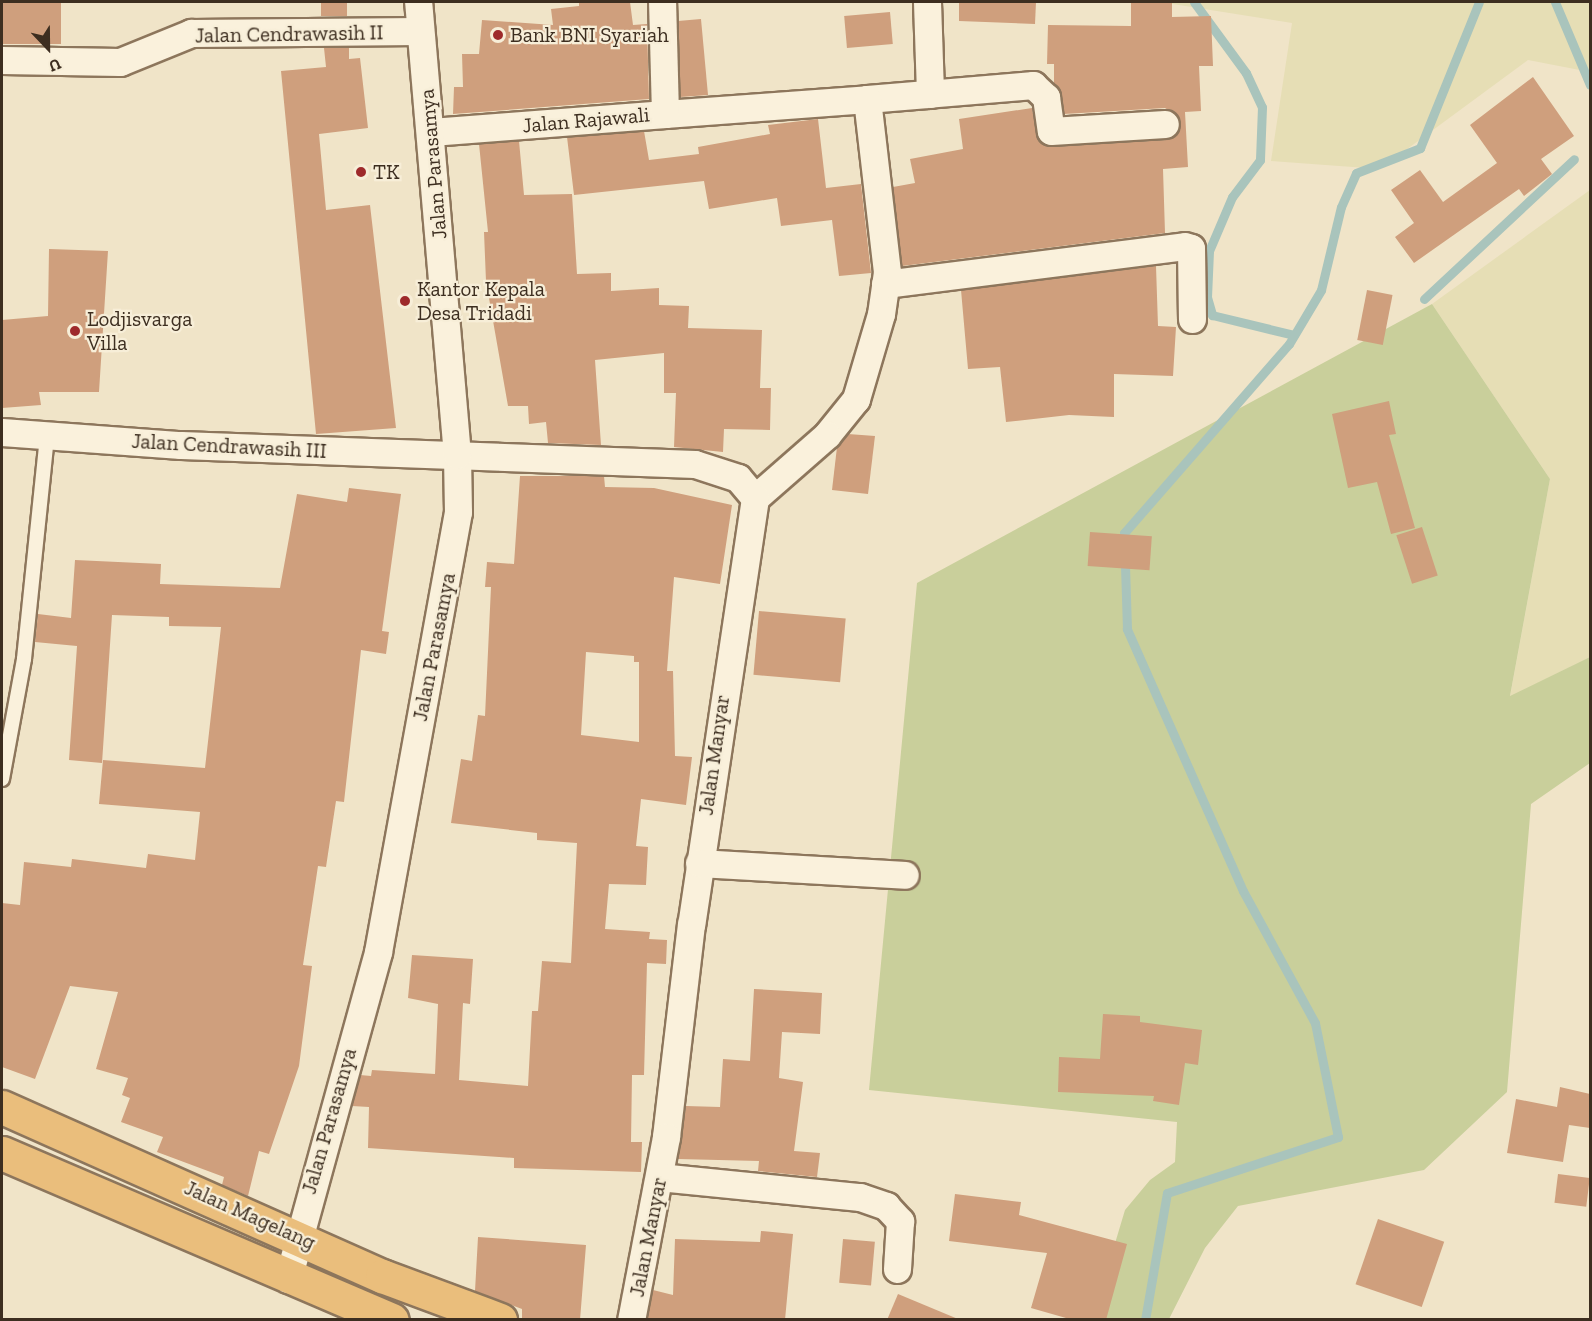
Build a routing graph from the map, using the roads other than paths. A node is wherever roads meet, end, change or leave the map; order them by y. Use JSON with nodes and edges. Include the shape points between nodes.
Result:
{"nodes":[{"id":1,"x":418,"y":2,"type":"edge"},
{"id":2,"x":662,"y":2,"type":"edge"},
{"id":3,"x":927,"y":2,"type":"edge"},
{"id":4,"x":420,"y":31,"type":"junction"},
{"id":5,"x":2,"y":60,"type":"edge"},
{"id":6,"x":930,"y":94,"type":"junction"},
{"id":7,"x":867,"y":99,"type":"junction"},
{"id":8,"x":665,"y":114,"type":"junction"},
{"id":9,"x":1165,"y":124,"type":"dead end"},
{"id":10,"x":431,"y":132,"type":"junction"},
{"id":11,"x":885,"y":284,"type":"junction"},
{"id":12,"x":1192,"y":319,"type":"dead end"},
{"id":13,"x":2,"y":432,"type":"edge"},
{"id":14,"x":47,"y":435,"type":"junction"},
{"id":15,"x":457,"y":455,"type":"junction"},
{"id":16,"x":755,"y":498,"type":"junction"},
{"id":17,"x":2,"y":779,"type":"edge"},
{"id":18,"x":699,"y":863,"type":"junction"},
{"id":19,"x":905,"y":875,"type":"dead end"},
{"id":20,"x":2,"y":1107,"type":"edge"},
{"id":21,"x":2,"y":1153,"type":"edge"},
{"id":22,"x":659,"y":1177,"type":"junction"},
{"id":23,"x":297,"y":1235,"type":"junction"},
{"id":24,"x":897,"y":1269,"type":"dead end"},
{"id":25,"x":288,"y":1279,"type":"junction"},
{"id":26,"x":392,"y":1320,"type":"edge"},
{"id":27,"x":500,"y":1320,"type":"edge"},
{"id":28,"x":631,"y":1320,"type":"edge"}],
"edges":[{"from":1,"to":4,"type":"street","name":"Jalan Parasamya"},
{"from":2,"to":8,"type":"street","name":"Jalan Rajawali"},
{"from":3,"to":6,"type":"street"},
{"from":4,"to":5,"type":"street","name":"Jalan Cendrawasih II","via":[[191,33],[120,62]]},
{"from":4,"to":10,"type":"street","name":"Jalan Parasamya"},
{"from":6,"to":7,"type":"street"},
{"from":6,"to":9,"type":"street","via":[[1034,85],[1046,97],[1051,131]]},
{"from":7,"to":8,"type":"street"},
{"from":7,"to":11,"type":"street","via":[[878,161]]},
{"from":8,"to":10,"type":"street","name":"Jalan Rajawali"},
{"from":10,"to":15,"type":"street","name":"Jalan Parasamya"},
{"from":11,"to":12,"type":"street","via":[[1185,246],[1191,248]]},
{"from":11,"to":16,"type":"street","via":[[856,399],[827,435]]},
{"from":13,"to":14,"type":"street","name":"Jalan Cendrawasih III"},
{"from":14,"to":15,"type":"street","name":"Jalan Cendrawasih III"},
{"from":14,"to":17,"type":"lane","via":[[24,659]]},
{"from":15,"to":16,"type":"street","via":[[695,464],[738,478]]},
{"from":15,"to":23,"type":"street","name":"Jalan Parasamya","via":[[453,542],[378,952]]},
{"from":16,"to":18,"type":"street","name":"Jalan Manyar"},
{"from":18,"to":19,"type":"street"},
{"from":18,"to":22,"type":"street","name":"Jalan Manyar"},
{"from":20,"to":23,"type":"highway","name":"Jalan Magelang"},
{"from":21,"to":25,"type":"highway","name":"Jalan Magelang"},
{"from":22,"to":24,"type":"street","via":[[860,1197],[886,1206],[900,1221]]},
{"from":22,"to":28,"type":"street","name":"Jalan Manyar"},
{"from":23,"to":25,"type":"street","name":"Jalan Parasamya"},
{"from":23,"to":27,"type":"highway","name":"Jalan Magelang","via":[[382,1276]]},
{"from":25,"to":26,"type":"highway","name":"Jalan Magelang"}]}
